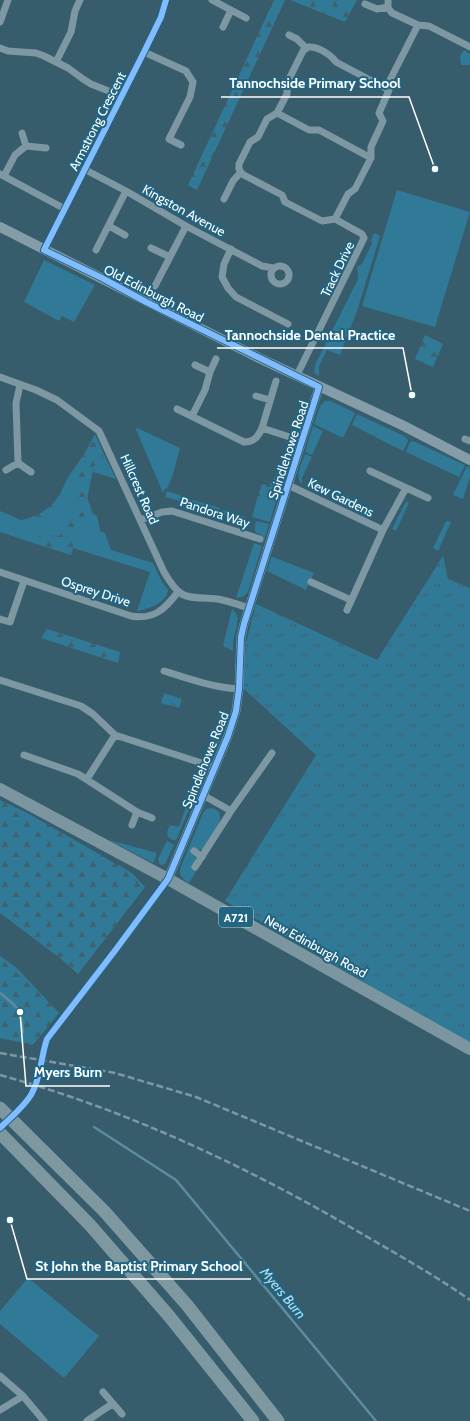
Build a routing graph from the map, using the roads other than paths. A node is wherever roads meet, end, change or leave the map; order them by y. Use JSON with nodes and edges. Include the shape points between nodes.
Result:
{"nodes":[{"id":1,"x":8,"y":0,"type":"edge"},
{"id":2,"x":80,"y":0,"type":"edge"},
{"id":3,"x":166,"y":0,"type":"edge"},
{"id":4,"x":212,"y":0,"type":"edge"},
{"id":5,"x":366,"y":4,"type":"dead end"},
{"id":6,"x":388,"y":4,"type":"edge"},
{"id":7,"x":231,"y":10,"type":"junction"},
{"id":8,"x":246,"y":18,"type":"dead end"},
{"id":9,"x":0,"y":22,"type":"edge"},
{"id":10,"x":418,"y":25,"type":"junction"},
{"id":11,"x":223,"y":27,"type":"dead end"},
{"id":12,"x":289,"y":35,"type":"dead end"},
{"id":13,"x":470,"y":47,"type":"edge"},
{"id":14,"x":0,"y":48,"type":"edge"},
{"id":15,"x":306,"y":48,"type":"junction"},
{"id":16,"x":144,"y":52,"type":"junction"},
{"id":17,"x":56,"y":62,"type":"junction"},
{"id":18,"x":389,"y":90,"type":"junction"},
{"id":19,"x":121,"y":96,"type":"junction"},
{"id":20,"x":277,"y":113,"type":"junction"},
{"id":21,"x":22,"y":133,"type":"dead end"},
{"id":22,"x":181,"y":145,"type":"dead end"},
{"id":23,"x":26,"y":146,"type":"junction"},
{"id":24,"x":46,"y":148,"type":"dead end"},
{"id":25,"x":371,"y":158,"type":"junction"},
{"id":26,"x":84,"y":169,"type":"junction"},
{"id":27,"x":241,"y":172,"type":"junction"},
{"id":28,"x":2,"y":175,"type":"edge"},
{"id":29,"x":126,"y":191,"type":"junction"},
{"id":30,"x":224,"y":199,"type":"dead end"},
{"id":31,"x":65,"y":209,"type":"junction"},
{"id":32,"x":335,"y":219,"type":"junction"},
{"id":33,"x":108,"y":226,"type":"junction"},
{"id":34,"x":186,"y":226,"type":"junction"},
{"id":35,"x":0,"y":227,"type":"edge"},
{"id":36,"x":125,"y":235,"type":"dead end"},
{"id":37,"x":151,"y":248,"type":"dead end"},
{"id":38,"x":231,"y":249,"type":"junction"},
{"id":39,"x":44,"y":250,"type":"junction"},
{"id":40,"x":96,"y":250,"type":"dead end"},
{"id":41,"x":170,"y":257,"type":"junction"},
{"id":42,"x":273,"y":268,"type":"dead end"},
{"id":43,"x":156,"y":286,"type":"dead end"},
{"id":44,"x":288,"y":324,"type":"dead end"},
{"id":45,"x":216,"y":359,"type":"dead end"},
{"id":46,"x":196,"y":365,"type":"dead end"},
{"id":47,"x":210,"y":372,"type":"junction"},
{"id":48,"x":297,"y":375,"type":"junction"},
{"id":49,"x":0,"y":377,"type":"edge"},
{"id":50,"x":276,"y":381,"type":"dead end"},
{"id":51,"x":20,"y":385,"type":"junction"},
{"id":52,"x":319,"y":387,"type":"junction"},
{"id":53,"x":256,"y":396,"type":"dead end"},
{"id":54,"x":270,"y":400,"type":"junction"},
{"id":55,"x":177,"y":409,"type":"dead end"},
{"id":56,"x":192,"y":416,"type":"junction"},
{"id":57,"x":262,"y":428,"type":"junction"},
{"id":58,"x":302,"y":441,"type":"junction"},
{"id":59,"x":470,"y":460,"type":"edge"},
{"id":60,"x":18,"y":463,"type":"junction"},
{"id":61,"x":6,"y":470,"type":"dead end"},
{"id":62,"x":370,"y":471,"type":"dead end"},
{"id":63,"x":31,"y":472,"type":"dead end"},
{"id":64,"x":288,"y":485,"type":"junction"},
{"id":65,"x":406,"y":488,"type":"junction"},
{"id":66,"x":428,"y":498,"type":"dead end"},
{"id":67,"x":141,"y":520,"type":"junction"},
{"id":68,"x":383,"y":530,"type":"junction"},
{"id":69,"x":260,"y":539,"type":"dead end"},
{"id":70,"x":0,"y":572,"type":"edge"},
{"id":71,"x":24,"y":581,"type":"junction"},
{"id":72,"x":312,"y":582,"type":"dead end"},
{"id":73,"x":178,"y":592,"type":"junction"},
{"id":74,"x":351,"y":600,"type":"junction"},
{"id":75,"x":249,"y":608,"type":"junction"},
{"id":76,"x":347,"y":610,"type":"dead end"},
{"id":77,"x":0,"y":619,"type":"edge"},
{"id":78,"x":164,"y":671,"type":"dead end"},
{"id":79,"x":0,"y":680,"type":"edge"},
{"id":80,"x":239,"y":689,"type":"junction"},
{"id":81,"x":115,"y":735,"type":"junction"},
{"id":82,"x":272,"y":753,"type":"dead end"},
{"id":83,"x":24,"y":755,"type":"dead end"},
{"id":84,"x":214,"y":768,"type":"junction"},
{"id":85,"x":87,"y":779,"type":"junction"},
{"id":86,"x":0,"y":789,"type":"edge"},
{"id":87,"x":203,"y":795,"type":"junction"},
{"id":88,"x":231,"y":811,"type":"junction"},
{"id":89,"x":137,"y":812,"type":"junction"},
{"id":90,"x":152,"y":818,"type":"dead end"},
{"id":91,"x":132,"y":826,"type":"dead end"},
{"id":92,"x":194,"y":851,"type":"dead end"},
{"id":93,"x":202,"y":857,"type":"junction"},
{"id":94,"x":195,"y":866,"type":"dead end"},
{"id":95,"x":168,"y":879,"type":"junction"},
{"id":96,"x":78,"y":999,"type":"dead end"},
{"id":97,"x":470,"y":1049,"type":"edge"},
{"id":98,"x":0,"y":1108,"type":"edge"},
{"id":99,"x":0,"y":1133,"type":"edge"},
{"id":100,"x":0,"y":1376,"type":"edge"},
{"id":101,"x":103,"y":1392,"type":"dead end"},
{"id":102,"x":22,"y":1396,"type":"junction"},
{"id":103,"x":112,"y":1404,"type":"junction"},
{"id":104,"x":0,"y":1410,"type":"edge"},
{"id":105,"x":122,"y":1414,"type":"dead end"},
{"id":106,"x":44,"y":1421,"type":"edge"},
{"id":107,"x":87,"y":1421,"type":"edge"},
{"id":108,"x":253,"y":1421,"type":"edge"},
{"id":109,"x":278,"y":1421,"type":"edge"}],
"edges":[{"from":1,"to":9,"type":"street"},
{"from":2,"to":17,"type":"street","via":[[71,32]]},
{"from":3,"to":16,"type":"street","name":"Armstrong Crescent","via":[[161,17]]},
{"from":4,"to":7,"type":"street"},
{"from":5,"to":6,"type":"street","via":[[377,9]]},
{"from":6,"to":10,"type":"street","via":[[392,13]]},
{"from":7,"to":8,"type":"street"},
{"from":7,"to":11,"type":"street"},
{"from":10,"to":13,"type":"street","via":[[430,26]]},
{"from":10,"to":18,"type":"street","via":[[390,80]]},
{"from":12,"to":15,"type":"street"},
{"from":14,"to":17,"type":"street","via":[[36,53]]},
{"from":15,"to":18,"type":"street","via":[[311,46],[332,56],[336,62]]},
{"from":15,"to":20,"type":"street","via":[[287,83],[287,94]]},
{"from":16,"to":19,"type":"street","name":"Armstrong Crescent"},
{"from":16,"to":22,"type":"street","via":[[186,71],[193,82],[190,96],[169,139]]},
{"from":17,"to":19,"type":"street","via":[[91,84]]},
{"from":18,"to":25,"type":"street","via":[[378,113],[383,121],[371,147]]},
{"from":19,"to":26,"type":"street","name":"Armstrong Crescent"},
{"from":20,"to":25,"type":"street","via":[[309,130],[318,130]]},
{"from":20,"to":27,"type":"street","via":[[267,119],[258,137],[250,142],[239,164]]},
{"from":21,"to":23,"type":"street"},
{"from":23,"to":24,"type":"street"},
{"from":23,"to":28,"type":"street","via":[[15,155]]},
{"from":25,"to":32,"type":"street","via":[[356,189],[348,194]]},
{"from":26,"to":29,"type":"street","name":"Kingston Avenue"},
{"from":26,"to":31,"type":"street","name":"Armstrong Crescent"},
{"from":27,"to":30,"type":"street"},
{"from":27,"to":32,"type":"street","name":"Track Drive","via":[[282,195],[285,202],[322,221]]},
{"from":28,"to":31,"type":"street"},
{"from":29,"to":33,"type":"street"},
{"from":29,"to":34,"type":"street","name":"Kingston Avenue"},
{"from":31,"to":39,"type":"street","name":"Armstrong Crescent"},
{"from":32,"to":48,"type":"street","name":"Track Drive","via":[[362,234],[364,240]]},
{"from":33,"to":36,"type":"street"},
{"from":33,"to":40,"type":"street"},
{"from":34,"to":38,"type":"street","name":"Kingston Avenue"},
{"from":34,"to":41,"type":"street"},
{"from":35,"to":39,"type":"main road","name":"Old Edinburgh Road"},
{"from":37,"to":41,"type":"street"},
{"from":38,"to":42,"type":"street","name":"Kingston Avenue","via":[[262,266]]},
{"from":38,"to":44,"type":"street","via":[[224,264],[222,277],[228,288],[236,297]]},
{"from":39,"to":48,"type":"main road","name":"Old Edinburgh Road"},
{"from":41,"to":43,"type":"street"},
{"from":45,"to":47,"type":"street"},
{"from":46,"to":47,"type":"street"},
{"from":47,"to":56,"type":"street","via":[[206,390]]},
{"from":48,"to":52,"type":"main road","name":"Old Edinburgh Road"},
{"from":49,"to":51,"type":"street","name":"Hillcrest Road"},
{"from":50,"to":54,"type":"street"},
{"from":51,"to":60,"type":"street","via":[[16,403]]},
{"from":51,"to":67,"type":"street","name":"Hillcrest Road","via":[[57,400],[99,431]]},
{"from":52,"to":58,"type":"street","name":"Spindlehowe Road"},
{"from":52,"to":59,"type":"main road","name":"Old Edinburgh Road"},
{"from":53,"to":54,"type":"street"},
{"from":54,"to":57,"type":"street"},
{"from":55,"to":56,"type":"street"},
{"from":56,"to":57,"type":"street","via":[[244,442],[257,437]]},
{"from":57,"to":58,"type":"street"},
{"from":58,"to":64,"type":"street","name":"Spindlehowe Road"},
{"from":60,"to":61,"type":"street"},
{"from":60,"to":63,"type":"street"},
{"from":62,"to":65,"type":"street"},
{"from":64,"to":68,"type":"street","name":"Kew Gardens"},
{"from":64,"to":75,"type":"street","name":"Spindlehowe Road"},
{"from":65,"to":66,"type":"street"},
{"from":65,"to":68,"type":"street","name":"Kew Gardens"},
{"from":67,"to":69,"type":"street","name":"Pandora Way","via":[[172,511]]},
{"from":67,"to":73,"type":"street","name":"Hillcrest Road","via":[[164,572]]},
{"from":68,"to":74,"type":"street","name":"Kew Gardens"},
{"from":70,"to":71,"type":"street","name":"Osprey Drive"},
{"from":71,"to":73,"type":"street","name":"Osprey Drive","via":[[140,617],[163,609]]},
{"from":71,"to":77,"type":"street","via":[[10,622]]},
{"from":72,"to":74,"type":"street"},
{"from":73,"to":75,"type":"street","via":[[185,596],[219,600]]},
{"from":74,"to":76,"type":"street","name":"Kew Gardens"},
{"from":75,"to":80,"type":"street","name":"Spindlehowe Road","via":[[241,637]]},
{"from":78,"to":80,"type":"street","via":[[221,688]]},
{"from":79,"to":81,"type":"street","via":[[81,706]]},
{"from":80,"to":84,"type":"street","name":"Spindlehowe Road","via":[[236,711]]},
{"from":81,"to":84,"type":"street"},
{"from":81,"to":85,"type":"street"},
{"from":82,"to":88,"type":"street"},
{"from":83,"to":85,"type":"street"},
{"from":84,"to":87,"type":"street","name":"Spindlehowe Road"},
{"from":85,"to":89,"type":"street"},
{"from":86,"to":95,"type":"main road","name":"New Edinburgh Road","number":"A721"},
{"from":87,"to":88,"type":"street"},
{"from":87,"to":95,"type":"street","name":"Spindlehowe Road"},
{"from":88,"to":93,"type":"street"},
{"from":89,"to":90,"type":"street"},
{"from":89,"to":91,"type":"street"},
{"from":92,"to":93,"type":"street"},
{"from":93,"to":94,"type":"street"},
{"from":95,"to":96,"type":"street","name":"Spindlehowe Road"},
{"from":95,"to":97,"type":"main road","name":"New Edinburgh Road","number":"A721"},
{"from":98,"to":109,"type":"highway","via":[[104,1211],[187,1305]]},
{"from":99,"to":108,"type":"highway","via":[[90,1225],[169,1316]]},
{"from":100,"to":102,"type":"street"},
{"from":101,"to":103,"type":"street"},
{"from":102,"to":104,"type":"street"},
{"from":102,"to":106,"type":"street"},
{"from":103,"to":105,"type":"street"},
{"from":103,"to":107,"type":"street"}]}
